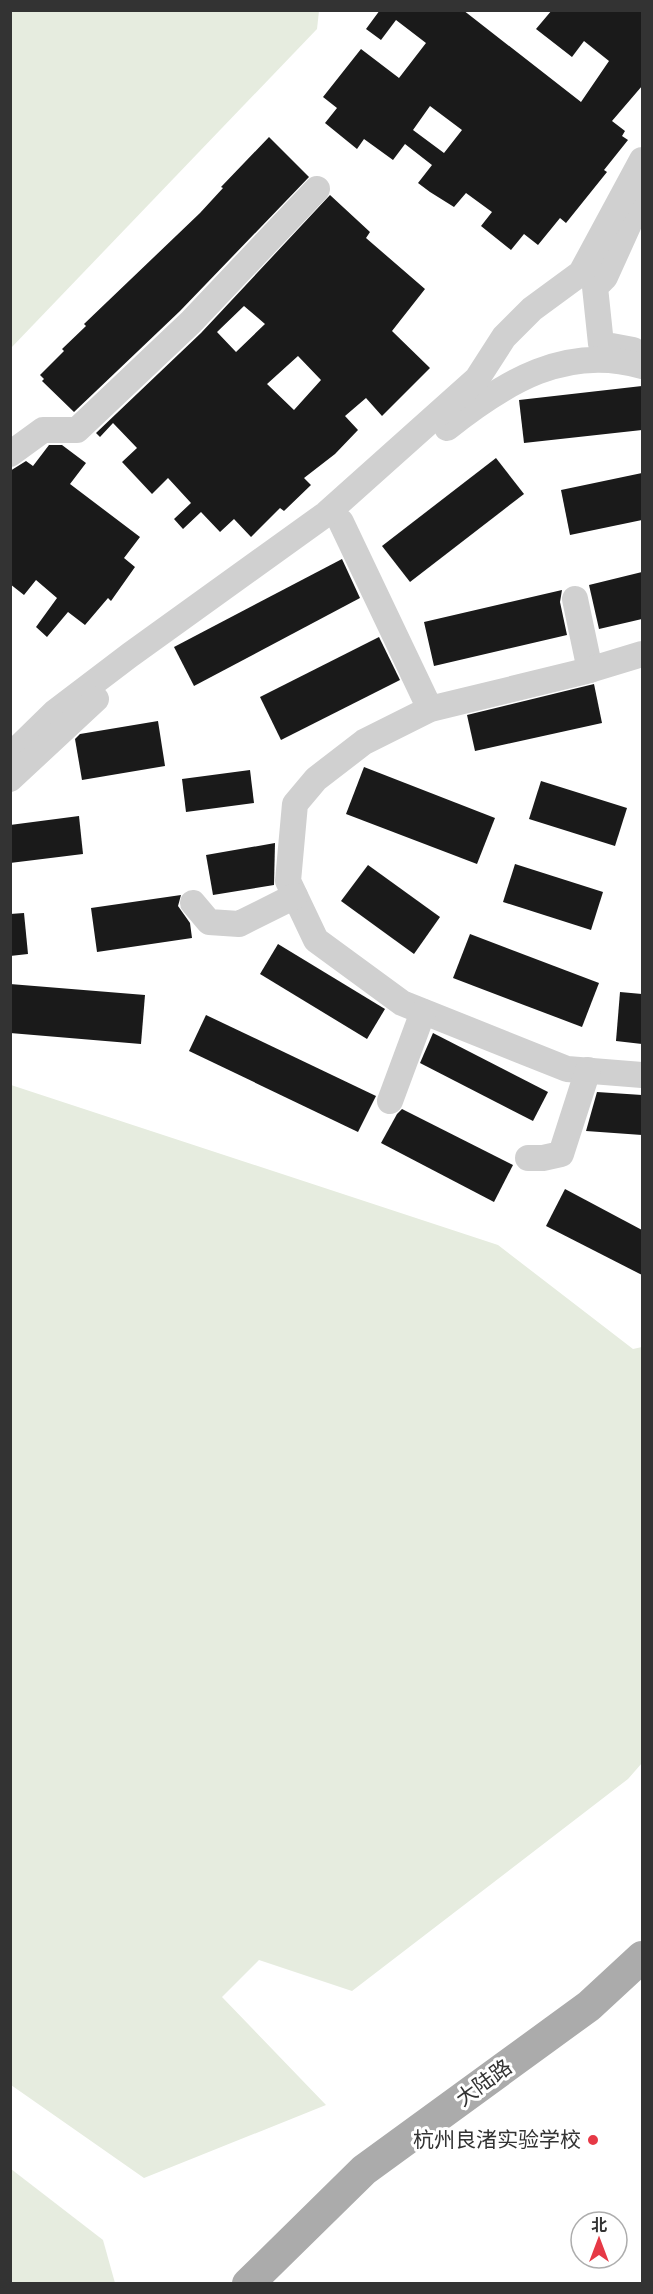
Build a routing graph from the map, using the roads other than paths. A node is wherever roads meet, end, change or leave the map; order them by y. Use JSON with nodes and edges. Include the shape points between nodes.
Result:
{"nodes":[{"id":1,"x":642,"y":160,"type":"edge"},
{"id":2,"x":317,"y":189,"type":"dead end"},
{"id":3,"x":642,"y":195,"type":"edge"},
{"id":4,"x":581,"y":273,"type":"junction"},
{"id":5,"x":642,"y":351,"type":"edge"},
{"id":6,"x":592,"y":360,"type":"junction"},
{"id":7,"x":642,"y":366,"type":"edge"},
{"id":8,"x":10,"y":454,"type":"edge"},
{"id":9,"x":341,"y":522,"type":"junction"},
{"id":10,"x":575,"y":599,"type":"dead end"},
{"id":11,"x":642,"y":654,"type":"edge"},
{"id":12,"x":590,"y":670,"type":"junction"},
{"id":13,"x":430,"y":709,"type":"junction"},
{"id":14,"x":10,"y":756,"type":"edge"},
{"id":15,"x":10,"y":778,"type":"edge"},
{"id":16,"x":295,"y":896,"type":"junction"},
{"id":17,"x":193,"y":903,"type":"dead end"},
{"id":18,"x":423,"y":1012,"type":"junction"},
{"id":19,"x":588,"y":1070,"type":"junction"},
{"id":20,"x":642,"y":1075,"type":"edge"},
{"id":21,"x":390,"y":1101,"type":"dead end"},
{"id":22,"x":528,"y":1158,"type":"dead end"},
{"id":23,"x":642,"y":1957,"type":"edge"},
{"id":24,"x":642,"y":1983,"type":"edge"},
{"id":25,"x":248,"y":2283,"type":"edge"},
{"id":26,"x":270,"y":2283,"type":"edge"}],
"edges":[{"from":1,"to":4,"type":"street"},
{"from":2,"to":8,"type":"street","via":[[191,322],[77,430],[43,430]]},
{"from":3,"to":5,"type":"street","via":[[605,277],[595,287],[601,344]]},
{"from":4,"to":6,"type":"street"},
{"from":4,"to":14,"type":"street","via":[[532,309],[504,337],[477,379],[326,514],[64,705]]},
{"from":6,"to":7,"type":"street","via":[[616,358]]},
{"from":6,"to":9,"type":"street","via":[[538,369],[489,395]]},
{"from":9,"to":13,"type":"street"},
{"from":9,"to":15,"type":"street","via":[[134,664]]},
{"from":10,"to":12,"type":"street"},
{"from":11,"to":12,"type":"street"},
{"from":12,"to":13,"type":"street"},
{"from":13,"to":16,"type":"street","via":[[364,742],[316,779],[295,804],[288,881]]},
{"from":16,"to":17,"type":"street","via":[[239,924],[209,922]]},
{"from":16,"to":18,"type":"street","via":[[316,940],[402,1003]]},
{"from":18,"to":19,"type":"street","via":[[567,1069]]},
{"from":18,"to":21,"type":"street"},
{"from":19,"to":20,"type":"street"},
{"from":19,"to":22,"type":"street","via":[[561,1154]]},
{"from":23,"to":25,"type":"main road","name":"大陆路","via":[[589,2006],[364,2170]]},
{"from":24,"to":26,"type":"main road","name":"大陆路","via":[[590,2028],[364,2193]]}]}
